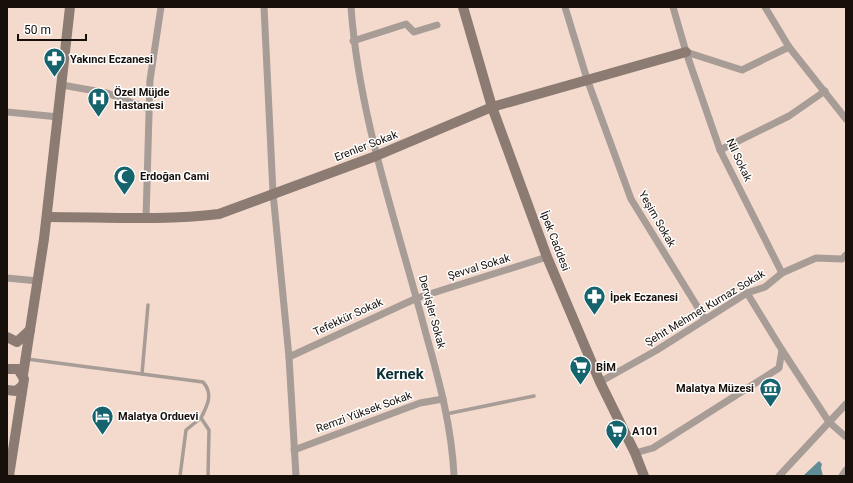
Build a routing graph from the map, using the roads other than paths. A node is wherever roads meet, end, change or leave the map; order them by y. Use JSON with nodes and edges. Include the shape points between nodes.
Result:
{"nodes":[{"id":1,"x":70,"y":7,"type":"edge"},
{"id":2,"x":161,"y":7,"type":"edge"},
{"id":3,"x":264,"y":7,"type":"edge"},
{"id":4,"x":351,"y":7,"type":"edge"},
{"id":5,"x":463,"y":7,"type":"edge"},
{"id":6,"x":565,"y":7,"type":"edge"},
{"id":7,"x":673,"y":7,"type":"edge"},
{"id":8,"x":765,"y":7,"type":"edge"},
{"id":9,"x":437,"y":26,"type":"dead end"},
{"id":10,"x":353,"y":41,"type":"junction"},
{"id":11,"x":789,"y":47,"type":"junction"},
{"id":12,"x":686,"y":52,"type":"junction"},
{"id":13,"x":588,"y":79,"type":"junction"},
{"id":14,"x":62,"y":85,"type":"junction"},
{"id":15,"x":825,"y":91,"type":"junction"},
{"id":16,"x":492,"y":107,"type":"junction"},
{"id":17,"x":149,"y":109,"type":"junction"},
{"id":18,"x":7,"y":112,"type":"edge"},
{"id":19,"x":59,"y":117,"type":"junction"},
{"id":20,"x":846,"y":119,"type":"edge"},
{"id":21,"x":720,"y":150,"type":"junction"},
{"id":22,"x":376,"y":156,"type":"junction"},
{"id":23,"x":273,"y":193,"type":"junction"},
{"id":24,"x":47,"y":217,"type":"junction"},
{"id":25,"x":146,"y":218,"type":"junction"},
{"id":26,"x":846,"y":255,"type":"edge"},
{"id":27,"x":547,"y":258,"type":"junction"},
{"id":28,"x":782,"y":273,"type":"junction"},
{"id":29,"x":7,"y":278,"type":"edge"},
{"id":30,"x":38,"y":281,"type":"junction"},
{"id":31,"x":747,"y":293,"type":"junction"},
{"id":32,"x":417,"y":298,"type":"junction"},
{"id":33,"x":148,"y":305,"type":"dead end"},
{"id":34,"x":705,"y":319,"type":"junction"},
{"id":35,"x":30,"y":330,"type":"junction"},
{"id":36,"x":7,"y":337,"type":"edge"},
{"id":37,"x":782,"y":350,"type":"junction"},
{"id":38,"x":289,"y":357,"type":"junction"},
{"id":39,"x":26,"y":359,"type":"junction"},
{"id":40,"x":7,"y":369,"type":"edge"},
{"id":41,"x":142,"y":374,"type":"junction"},
{"id":42,"x":23,"y":375,"type":"junction"},
{"id":43,"x":600,"y":382,"type":"junction"},
{"id":44,"x":22,"y":386,"type":"junction"},
{"id":45,"x":7,"y":390,"type":"edge"},
{"id":46,"x":534,"y":396,"type":"dead end"},
{"id":47,"x":443,"y":399,"type":"junction"},
{"id":48,"x":846,"y":404,"type":"edge"},
{"id":49,"x":446,"y":414,"type":"junction"},
{"id":50,"x":201,"y":418,"type":"junction"},
{"id":51,"x":829,"y":422,"type":"junction"},
{"id":52,"x":846,"y":437,"type":"edge"},
{"id":53,"x":294,"y":450,"type":"junction"},
{"id":54,"x":635,"y":453,"type":"junction"},
{"id":55,"x":846,"y":470,"type":"edge"},
{"id":56,"x":9,"y":476,"type":"edge"},
{"id":57,"x":180,"y":476,"type":"edge"},
{"id":58,"x":208,"y":476,"type":"edge"},
{"id":59,"x":296,"y":476,"type":"edge"},
{"id":60,"x":454,"y":476,"type":"edge"},
{"id":61,"x":644,"y":476,"type":"edge"},
{"id":62,"x":779,"y":476,"type":"edge"},
{"id":63,"x":842,"y":476,"type":"edge"}],
"edges":[{"from":1,"to":14,"type":"main road"},
{"from":2,"to":17,"type":"street","via":[[150,80]]},
{"from":3,"to":23,"type":"street"},
{"from":4,"to":10,"type":"street","name":"Dervişler Sokak"},
{"from":5,"to":16,"type":"main road","name":"İpek Caddesi"},
{"from":6,"to":13,"type":"street","name":"Yeşim Sokak"},
{"from":7,"to":12,"type":"street","name":"Nil Sokak"},
{"from":8,"to":11,"type":"street"},
{"from":9,"to":10,"type":"street","via":[[414,32],[406,24]]},
{"from":10,"to":22,"type":"street","name":"Dervişler Sokak"},
{"from":11,"to":12,"type":"street","via":[[742,70]]},
{"from":11,"to":15,"type":"street"},
{"from":12,"to":13,"type":"main road","name":"Erenler Sokak"},
{"from":12,"to":21,"type":"street","name":"Nil Sokak"},
{"from":13,"to":16,"type":"main road","name":"Erenler Sokak"},
{"from":13,"to":34,"type":"street","name":"Yeşim Sokak","via":[[632,199]]},
{"from":14,"to":17,"type":"street","via":[[107,93]]},
{"from":14,"to":19,"type":"main road"},
{"from":15,"to":20,"type":"street"},
{"from":15,"to":21,"type":"street","via":[[790,116]]},
{"from":16,"to":22,"type":"main road","name":"Erenler Sokak"},
{"from":16,"to":27,"type":"main road","name":"İpek Caddesi"},
{"from":17,"to":25,"type":"street"},
{"from":18,"to":19,"type":"street"},
{"from":19,"to":24,"type":"main road"},
{"from":21,"to":28,"type":"street","name":"Nil Sokak"},
{"from":22,"to":23,"type":"main road","name":"Erenler Sokak"},
{"from":22,"to":32,"type":"street","name":"Dervişler Sokak"},
{"from":23,"to":25,"type":"main road","name":"Erenler Sokak","via":[[219,214]]},
{"from":23,"to":38,"type":"street"},
{"from":24,"to":25,"type":"main road","name":"Erenler Sokak"},
{"from":24,"to":30,"type":"main road"},
{"from":26,"to":28,"type":"street","name":"Şehit Mehmet Kurnaz Sokak","via":[[842,259],[816,258]]},
{"from":27,"to":32,"type":"street","name":"Şevval Sokak"},
{"from":27,"to":43,"type":"main road","name":"İpek Caddesi"},
{"from":28,"to":31,"type":"street","name":"Şehit Mehmet Kurnaz Sokak","via":[[765,287]]},
{"from":29,"to":30,"type":"street"},
{"from":30,"to":35,"type":"main road"},
{"from":31,"to":34,"type":"street","name":"Şehit Mehmet Kurnaz Sokak"},
{"from":31,"to":37,"type":"street"},
{"from":32,"to":38,"type":"street","name":"Tefekkür Sokak"},
{"from":32,"to":47,"type":"street","name":"Dervişler Sokak"},
{"from":33,"to":41,"type":"lane"},
{"from":34,"to":43,"type":"street","name":"Şehit Mehmet Kurnaz Sokak"},
{"from":35,"to":36,"type":"main road","via":[[17,342]]},
{"from":35,"to":39,"type":"main road"},
{"from":37,"to":51,"type":"street"},
{"from":37,"to":54,"type":"street","via":[[779,368],[653,448]]},
{"from":38,"to":53,"type":"street"},
{"from":39,"to":41,"type":"lane"},
{"from":39,"to":42,"type":"main road"},
{"from":40,"to":42,"type":"main road","via":[[14,368]]},
{"from":41,"to":50,"type":"lane","via":[[203,382],[208,390],[209,403]]},
{"from":42,"to":44,"type":"main road"},
{"from":43,"to":54,"type":"main road","name":"İpek Caddesi"},
{"from":44,"to":45,"type":"main road","via":[[16,391]]},
{"from":44,"to":56,"type":"main road"},
{"from":46,"to":49,"type":"lane"},
{"from":47,"to":49,"type":"street","name":"Dervişler Sokak"},
{"from":47,"to":53,"type":"street","name":"Remzi Yüksek Sokak","via":[[420,403]]},
{"from":48,"to":51,"type":"street"},
{"from":49,"to":60,"type":"street","name":"Dervişler Sokak"},
{"from":50,"to":57,"type":"lane","via":[[186,430]]},
{"from":50,"to":58,"type":"lane","via":[[209,430]]},
{"from":51,"to":52,"type":"street"},
{"from":51,"to":62,"type":"street"},
{"from":53,"to":59,"type":"street"},
{"from":54,"to":61,"type":"main road","name":"İpek Caddesi"},
{"from":55,"to":63,"type":"street"}]}
